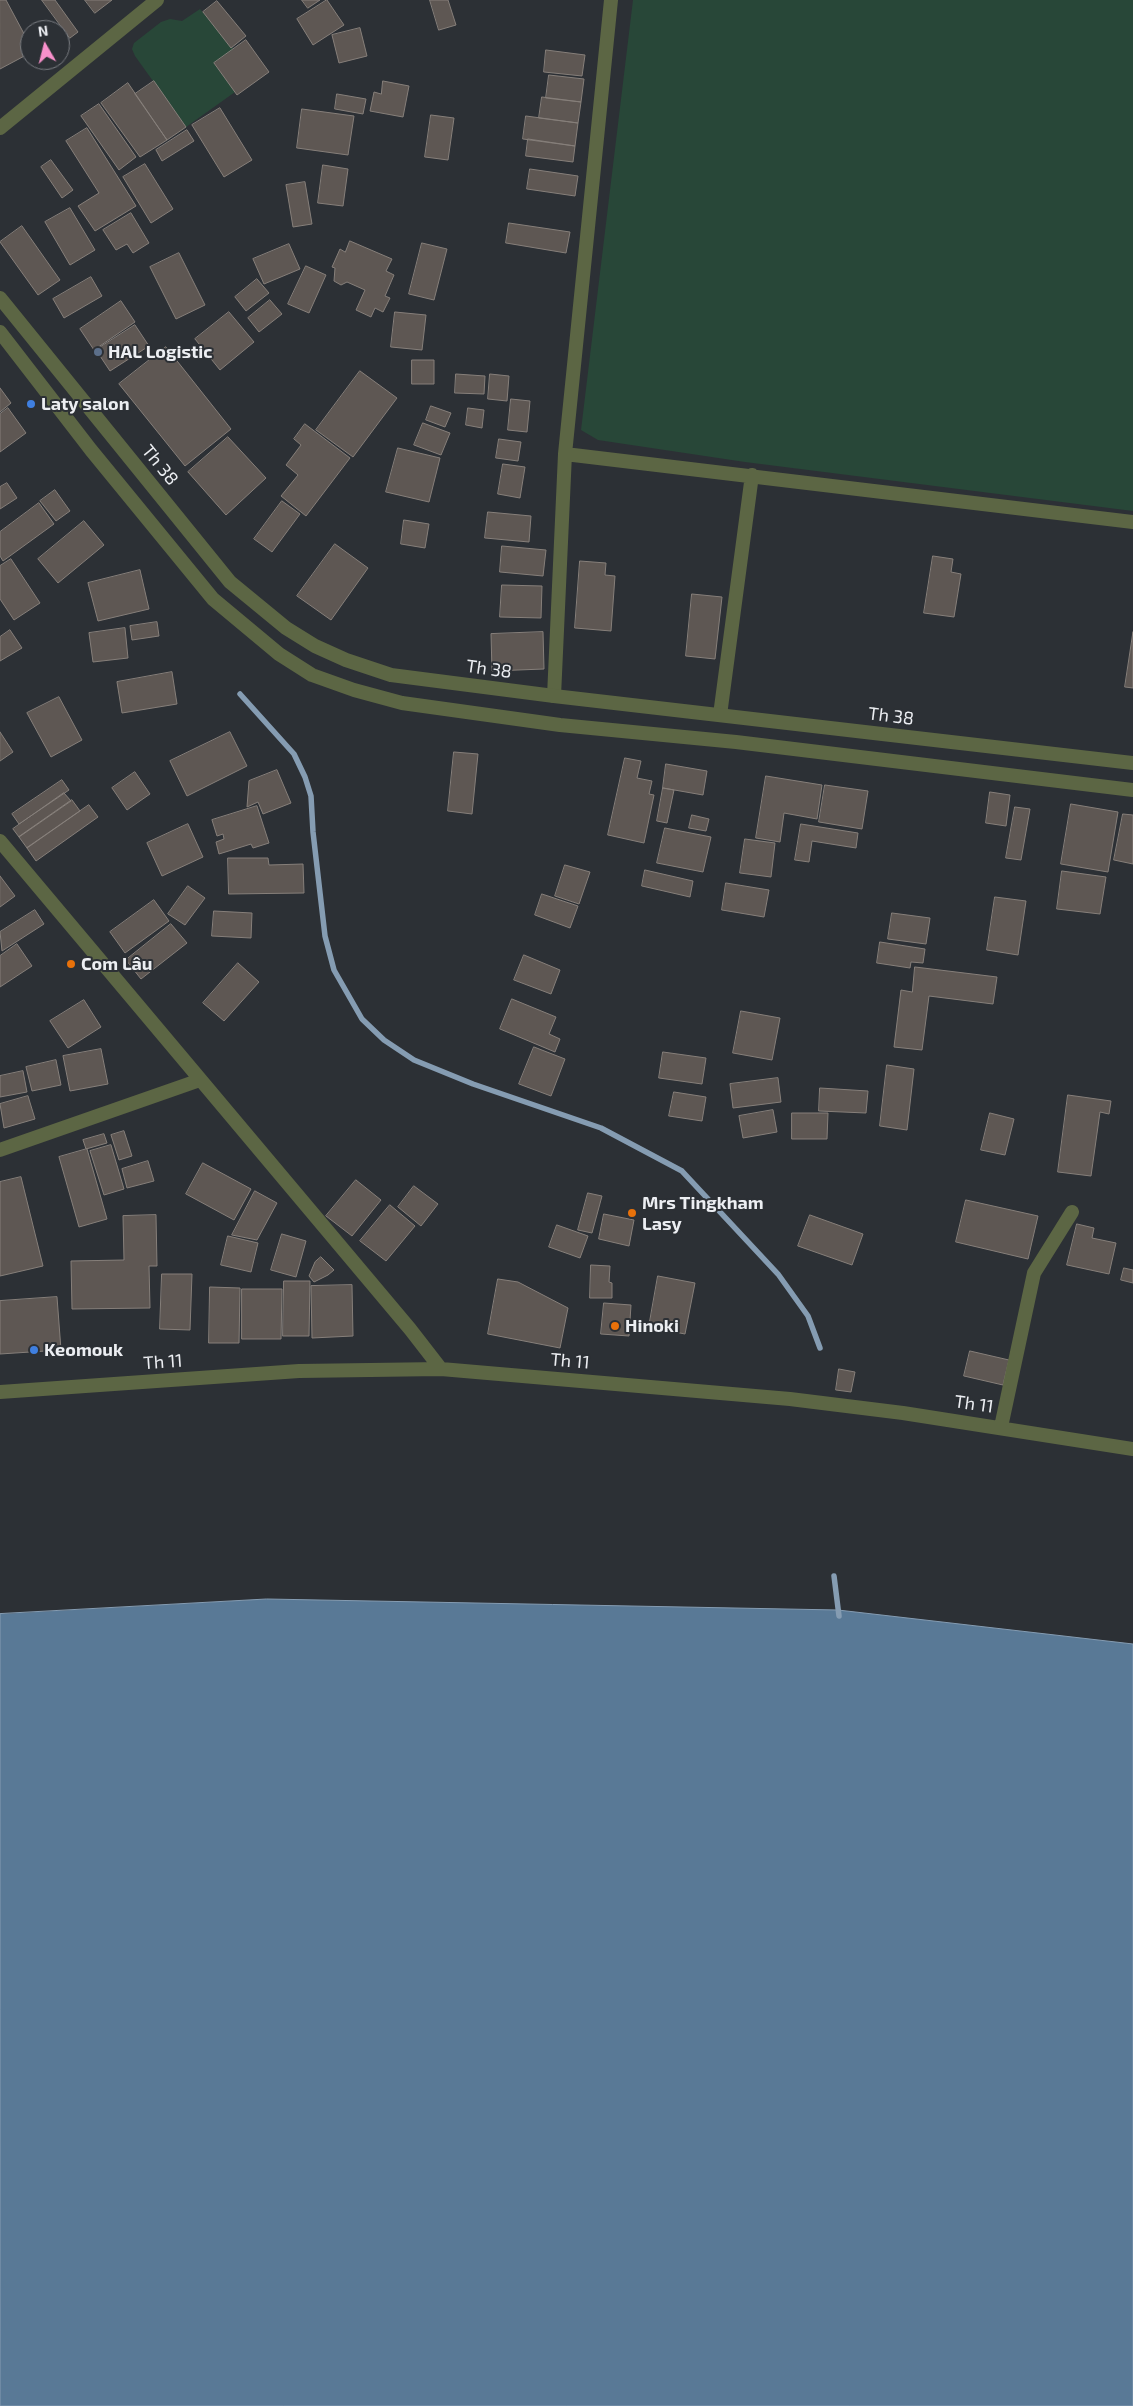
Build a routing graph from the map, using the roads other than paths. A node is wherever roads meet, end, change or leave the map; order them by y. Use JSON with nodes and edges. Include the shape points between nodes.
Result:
{"nodes":[{"id":1,"x":157,"y":0,"type":"edge"},
{"id":2,"x":611,"y":0,"type":"edge"},
{"id":3,"x":0,"y":128,"type":"edge"},
{"id":4,"x":0,"y":298,"type":"edge"},
{"id":5,"x":0,"y":332,"type":"edge"},
{"id":6,"x":565,"y":454,"type":"junction"},
{"id":7,"x":752,"y":475,"type":"junction"},
{"id":8,"x":1133,"y":522,"type":"edge"},
{"id":9,"x":554,"y":696,"type":"junction"},
{"id":10,"x":720,"y":715,"type":"junction"},
{"id":11,"x":1133,"y":763,"type":"edge"},
{"id":12,"x":1133,"y":790,"type":"edge"},
{"id":13,"x":0,"y":841,"type":"edge"},
{"id":14,"x":200,"y":1080,"type":"junction"},
{"id":15,"x":0,"y":1150,"type":"edge"},
{"id":16,"x":1072,"y":1212,"type":"dead end"},
{"id":17,"x":441,"y":1369,"type":"junction"},
{"id":18,"x":0,"y":1392,"type":"edge"},
{"id":19,"x":1001,"y":1427,"type":"junction"},
{"id":20,"x":1133,"y":1449,"type":"edge"}],
"edges":[{"from":1,"to":3,"type":"street"},
{"from":2,"to":6,"type":"street"},
{"from":4,"to":9,"type":"street","name":"Th 38","via":[[230,582],[286,628],[323,650],[391,675]]},
{"from":5,"to":12,"type":"street","via":[[213,599],[279,654],[312,675],[402,703],[560,725],[755,744]]},
{"from":6,"to":7,"type":"street"},
{"from":6,"to":9,"type":"street"},
{"from":7,"to":8,"type":"street"},
{"from":7,"to":10,"type":"street"},
{"from":9,"to":10,"type":"street","name":"Th 38"},
{"from":10,"to":11,"type":"street","name":"Th 38"},
{"from":13,"to":14,"type":"street"},
{"from":14,"to":15,"type":"street"},
{"from":14,"to":17,"type":"street"},
{"from":16,"to":19,"type":"street","via":[[1034,1273]]},
{"from":17,"to":18,"type":"street","name":"Th 11","via":[[299,1371]]},
{"from":17,"to":19,"type":"street","name":"Th 11","via":[[790,1400]]},
{"from":19,"to":20,"type":"street","name":"Th 11"}]}
